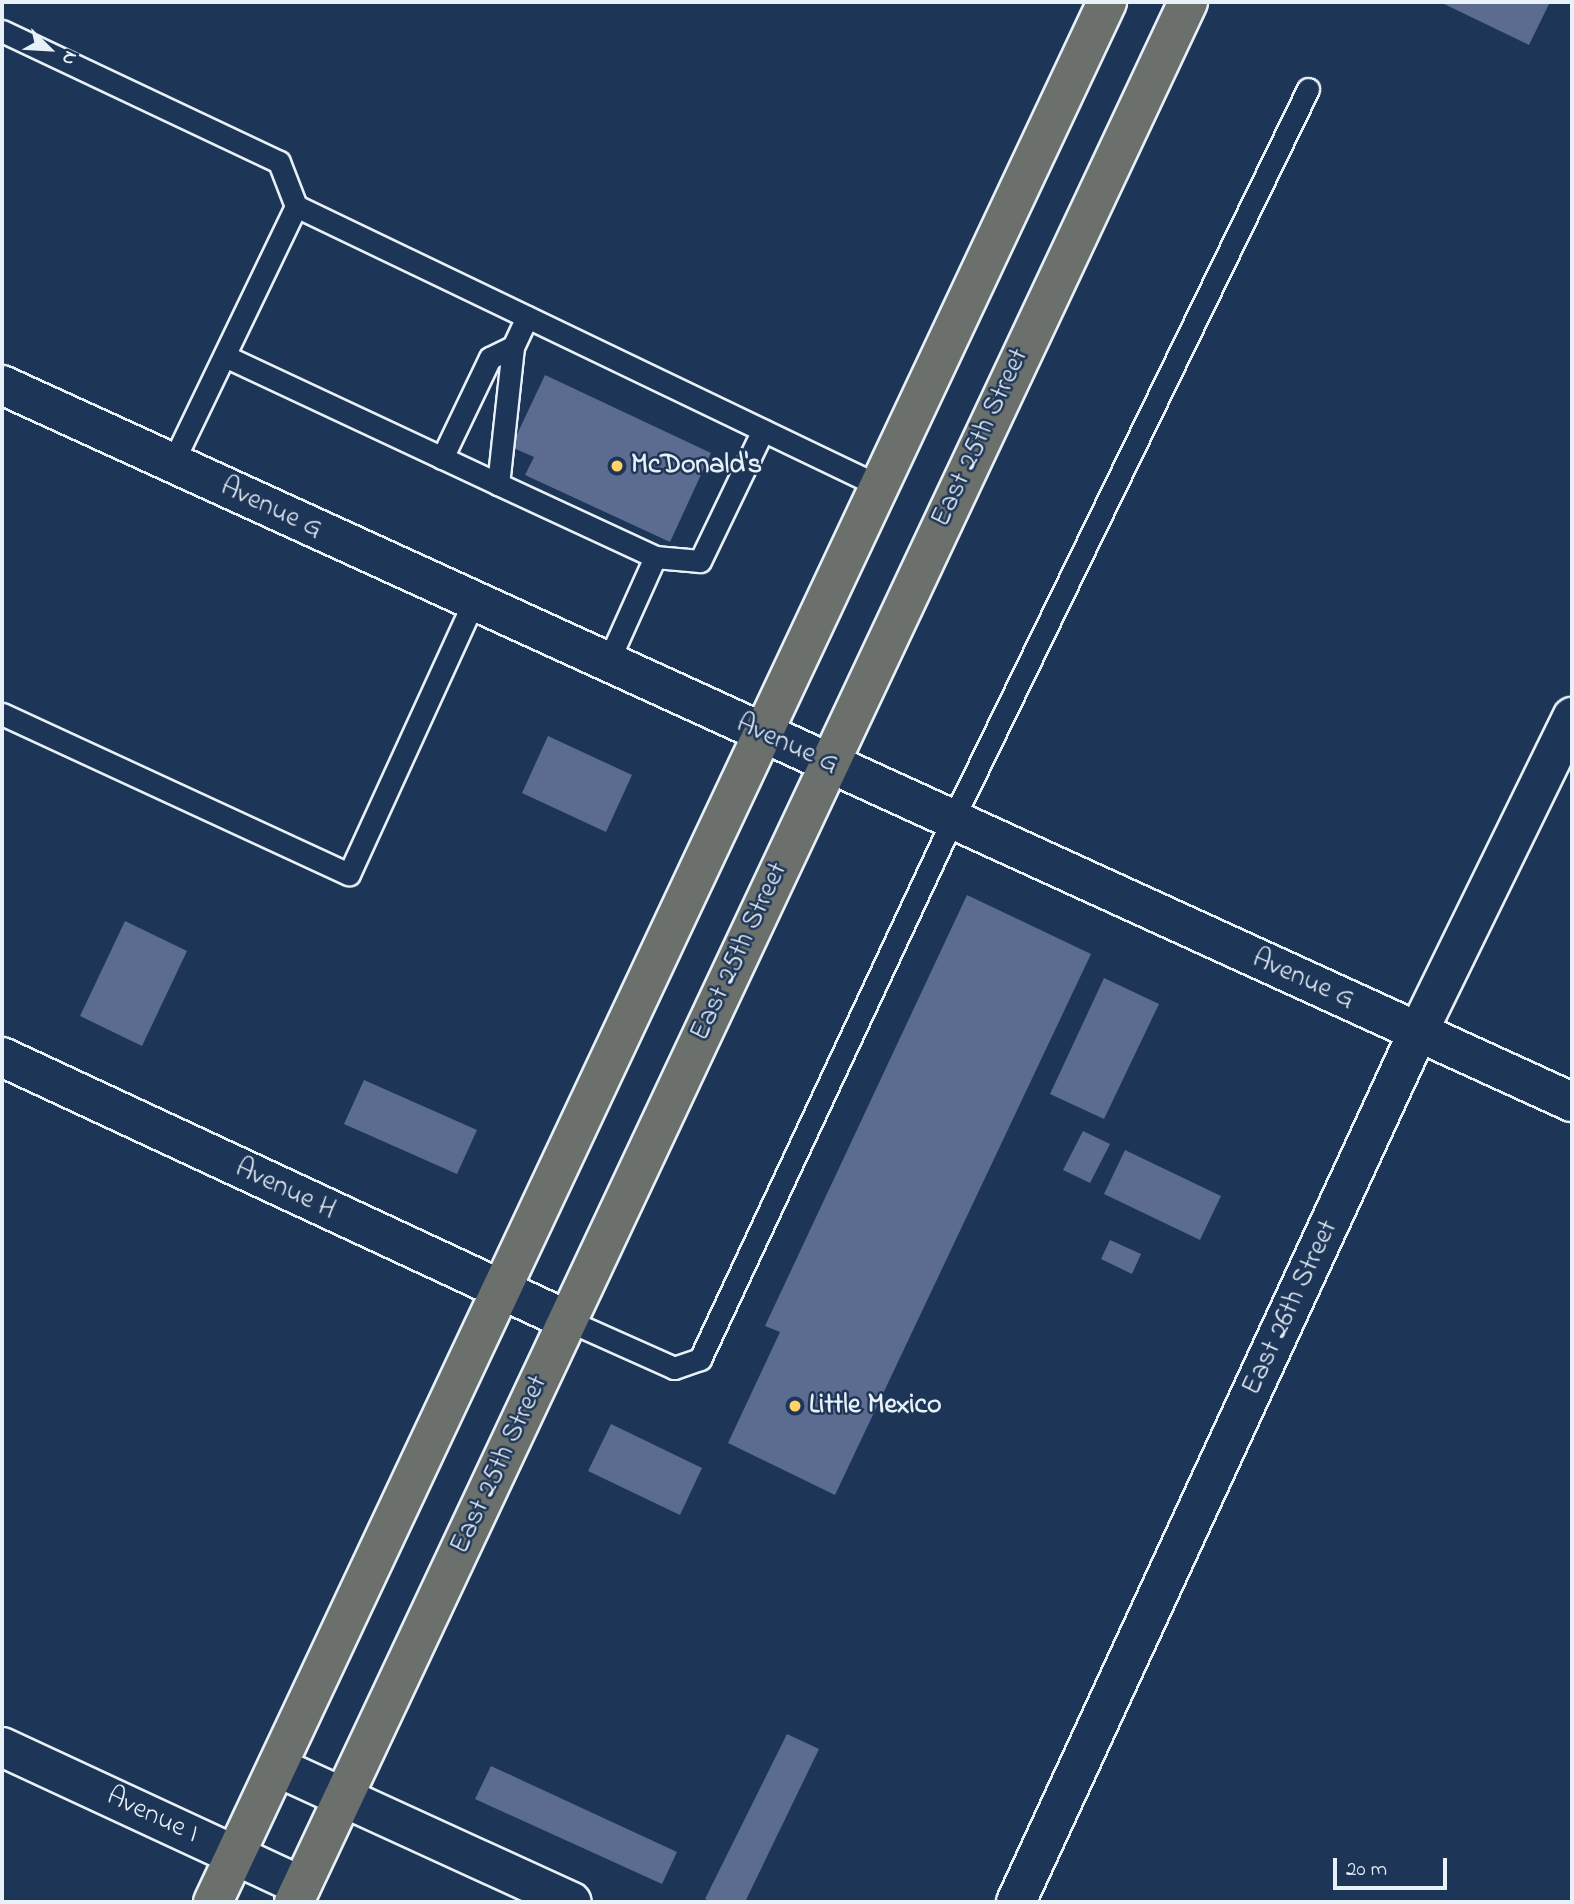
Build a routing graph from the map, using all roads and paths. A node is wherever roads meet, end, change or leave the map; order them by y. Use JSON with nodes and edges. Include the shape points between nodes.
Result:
{"nodes":[{"id":1,"x":1107,"y":2,"type":"edge"},
{"id":2,"x":1188,"y":2,"type":"edge"},
{"id":3,"x":2,"y":31,"type":"edge"},
{"id":4,"x":1308,"y":89,"type":"dead end"},
{"id":5,"x":296,"y":206,"type":"junction"},
{"id":6,"x":527,"y":317,"type":"junction"},
{"id":7,"x":513,"y":347,"type":"junction"},
{"id":8,"x":227,"y":357,"type":"junction"},
{"id":9,"x":2,"y":385,"type":"edge"},
{"id":10,"x":763,"y":430,"type":"junction"},
{"id":11,"x":442,"y":458,"type":"junction"},
{"id":12,"x":172,"y":464,"type":"junction"},
{"id":13,"x":498,"y":484,"type":"junction"},
{"id":14,"x":879,"y":486,"type":"junction"},
{"id":15,"x":654,"y":557,"type":"junction"},
{"id":16,"x":473,"y":603,"type":"junction"},
{"id":17,"x":607,"y":664,"type":"junction"},
{"id":18,"x":2,"y":714,"type":"edge"},
{"id":19,"x":1572,"y":717,"type":"edge"},
{"id":20,"x":760,"y":733,"type":"junction"},
{"id":21,"x":827,"y":763,"type":"junction"},
{"id":22,"x":953,"y":821,"type":"junction"},
{"id":23,"x":1418,"y":1032,"type":"junction"},
{"id":24,"x":2,"y":1057,"type":"edge"},
{"id":25,"x":1572,"y":1102,"type":"edge"},
{"id":26,"x":503,"y":1292,"type":"junction"},
{"id":27,"x":569,"y":1321,"type":"junction"},
{"id":28,"x":2,"y":1747,"type":"edge"},
{"id":29,"x":277,"y":1767,"type":"junction"},
{"id":30,"x":343,"y":1797,"type":"junction"},
{"id":31,"x":235,"y":1855,"type":"junction"},
{"id":32,"x":298,"y":1894,"type":"edge"},
{"id":33,"x":213,"y":1902,"type":"edge"},
{"id":34,"x":572,"y":1902,"type":"edge"},
{"id":35,"x":1016,"y":1902,"type":"edge"}],
"edges":[{"from":1,"to":14,"type":"main road"},
{"from":2,"to":21,"type":"main road","name":"East 25th Street"},
{"from":3,"to":5,"type":"lane","via":[[279,162]]},
{"from":4,"to":22,"type":"lane"},
{"from":5,"to":6,"type":"lane"},
{"from":5,"to":8,"type":"lane"},
{"from":6,"to":7,"type":"lane"},
{"from":6,"to":10,"type":"lane"},
{"from":7,"to":11,"type":"lane","via":[[490,358]]},
{"from":7,"to":13,"type":"lane"},
{"from":8,"to":11,"type":"lane"},
{"from":8,"to":12,"type":"lane"},
{"from":9,"to":12,"type":"street","name":"Avenue G"},
{"from":10,"to":14,"type":"lane"},
{"from":10,"to":15,"type":"lane","via":[[700,561]]},
{"from":11,"to":13,"type":"lane"},
{"from":12,"to":16,"type":"street","name":"Avenue G"},
{"from":13,"to":15,"type":"lane"},
{"from":14,"to":20,"type":"main road"},
{"from":15,"to":17,"type":"lane"},
{"from":16,"to":17,"type":"street","name":"Avenue G"},
{"from":16,"to":18,"type":"lane","via":[[349,874]]},
{"from":17,"to":20,"type":"street","name":"Avenue G"},
{"from":19,"to":23,"type":"street","name":"East 26th Street"},
{"from":20,"to":21,"type":"street","name":"Avenue G"},
{"from":20,"to":26,"type":"main road"},
{"from":21,"to":22,"type":"street","name":"Avenue G"},
{"from":21,"to":27,"type":"main road","name":"East 25th Street"},
{"from":22,"to":23,"type":"street","name":"Avenue G"},
{"from":22,"to":27,"type":"lane","via":[[700,1359],[674,1368]]},
{"from":23,"to":25,"type":"street","name":"Avenue G"},
{"from":23,"to":35,"type":"street","name":"East 26th Street"},
{"from":24,"to":26,"type":"street","name":"Avenue H"},
{"from":26,"to":27,"type":"street","name":"Avenue H"},
{"from":26,"to":29,"type":"main road"},
{"from":27,"to":30,"type":"main road","name":"East 25th Street"},
{"from":28,"to":31,"type":"street","name":"Avenue I"},
{"from":29,"to":30,"type":"street"},
{"from":29,"to":31,"type":"main road"},
{"from":30,"to":32,"type":"main road","name":"East 25th Street"},
{"from":30,"to":34,"type":"street"},
{"from":31,"to":32,"type":"street","name":"Avenue I"},
{"from":31,"to":33,"type":"main road"}]}
